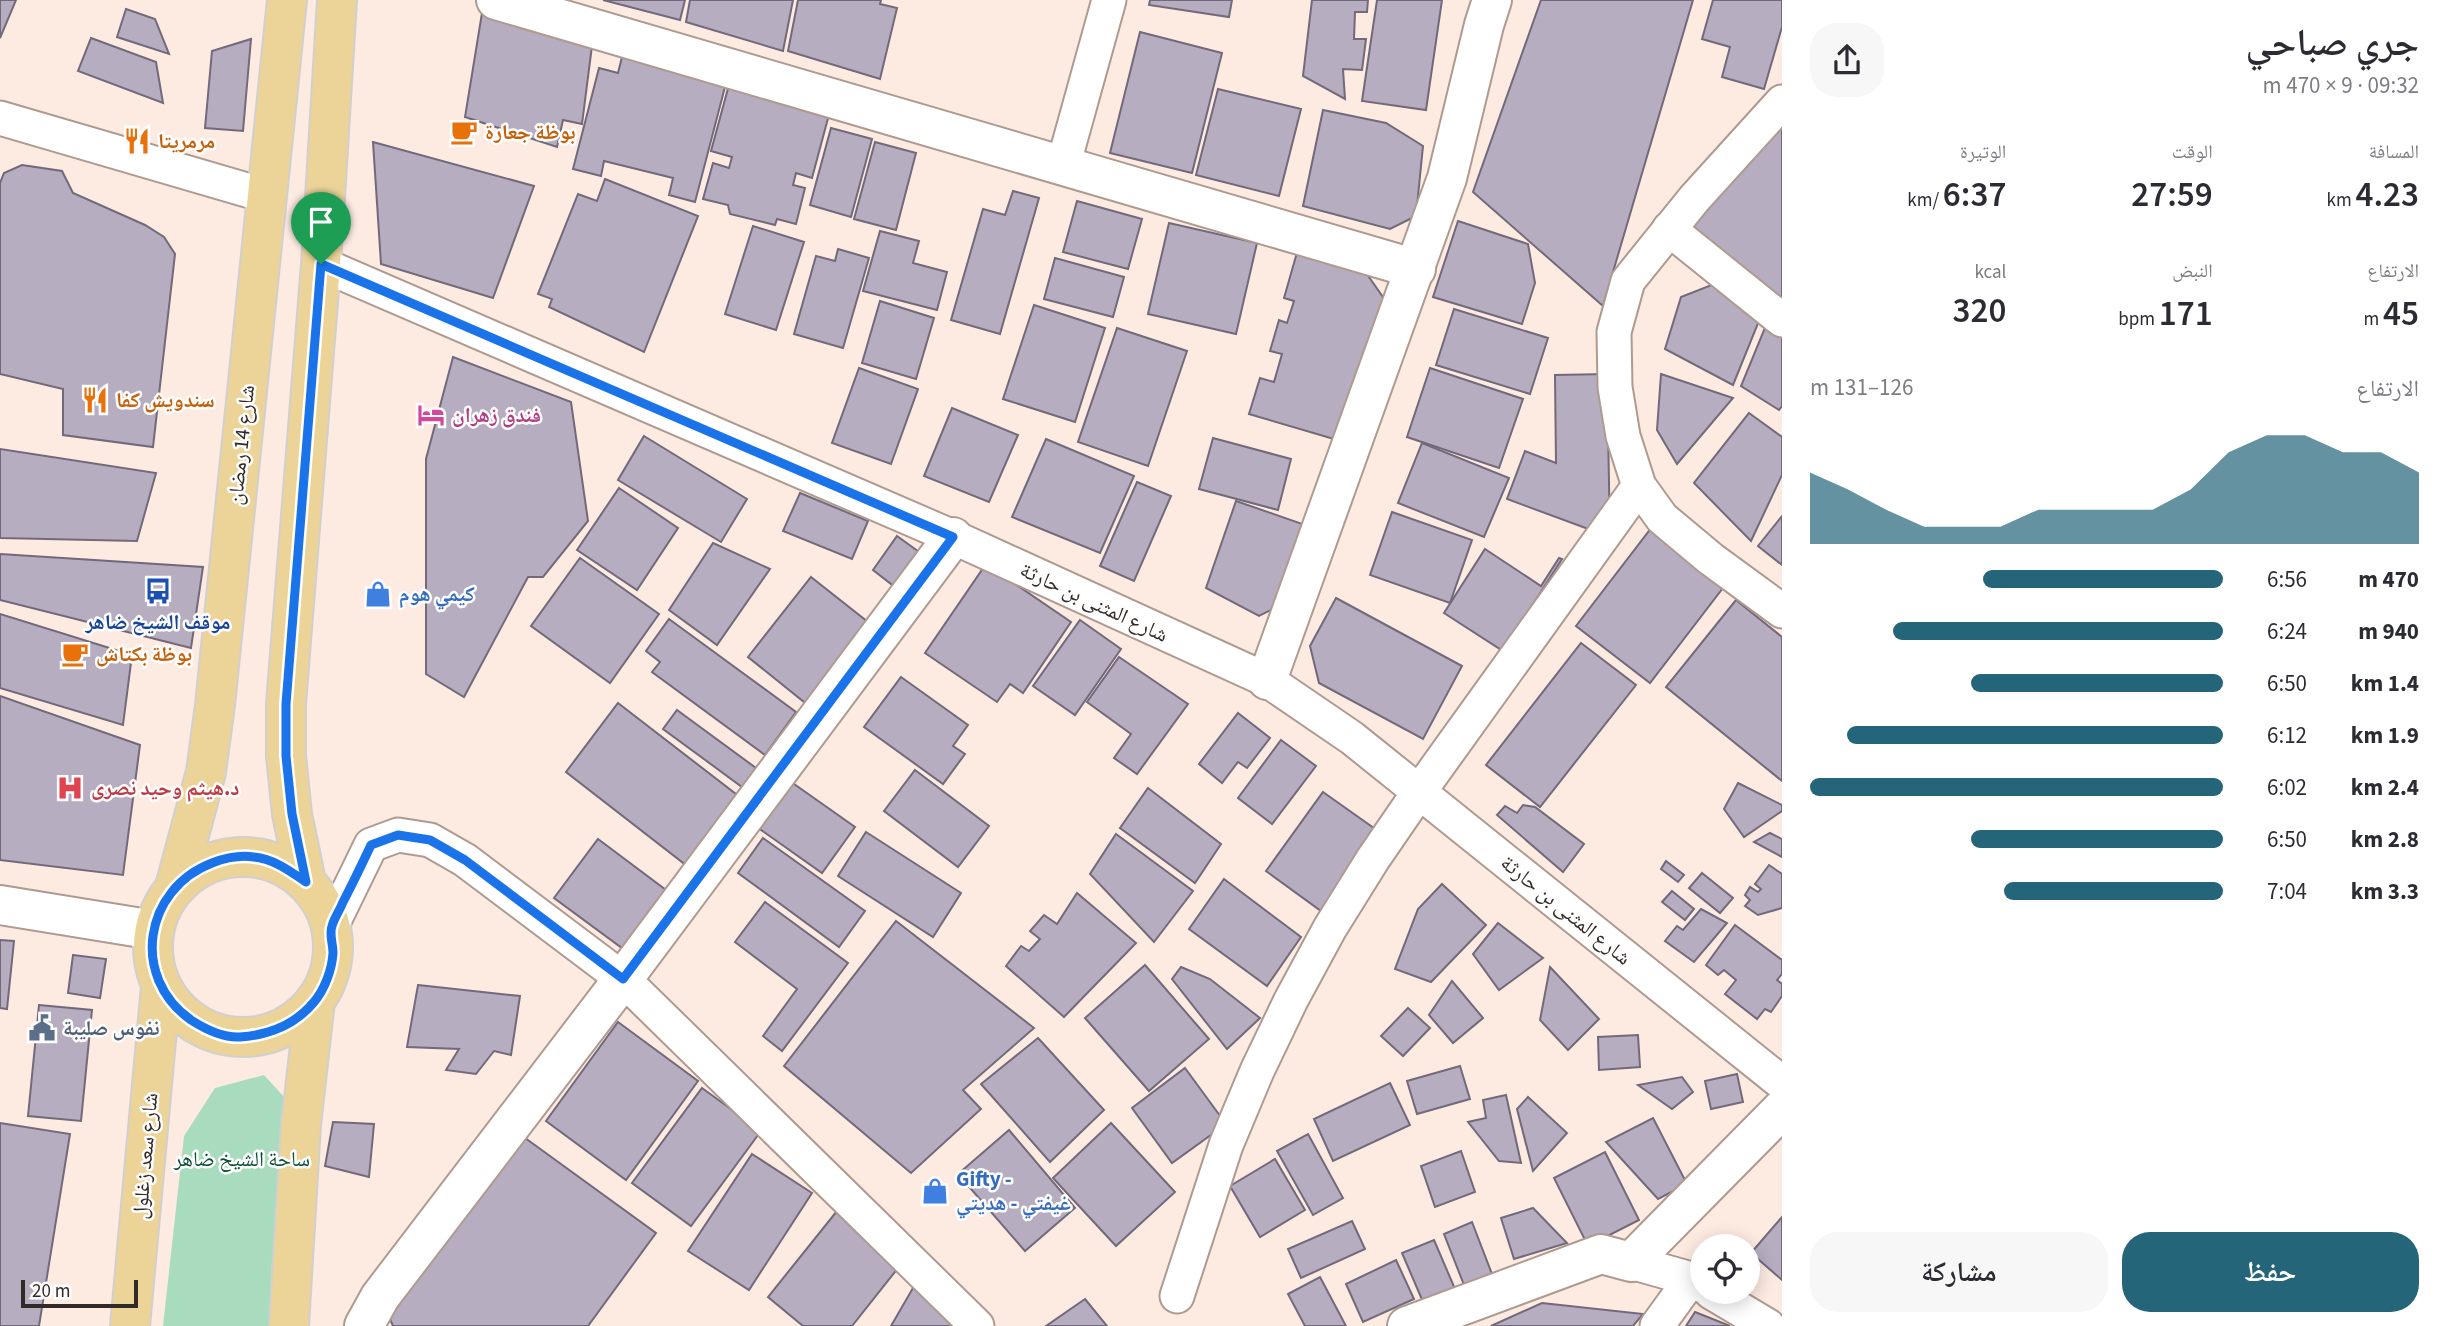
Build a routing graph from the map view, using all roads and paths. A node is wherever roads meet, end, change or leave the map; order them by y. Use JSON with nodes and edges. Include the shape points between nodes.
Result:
{"nodes":[{"id":1,"x":286,"y":0,"type":"edge"},
{"id":2,"x":337,"y":0,"type":"edge"},
{"id":3,"x":496,"y":0,"type":"edge"},
{"id":4,"x":1109,"y":0,"type":"edge"},
{"id":5,"x":1492,"y":0,"type":"edge"},
{"id":6,"x":1782,"y":102,"type":"edge"},
{"id":7,"x":0,"y":118,"type":"edge"},
{"id":8,"x":1063,"y":166,"type":"junction"},
{"id":9,"x":267,"y":196,"type":"junction"},
{"id":10,"x":1669,"y":229,"type":"junction"},
{"id":11,"x":321,"y":264,"type":"junction"},
{"id":12,"x":1416,"y":269,"type":"junction"},
{"id":13,"x":1782,"y":320,"type":"edge"},
{"id":14,"x":1639,"y":486,"type":"junction"},
{"id":15,"x":953,"y":537,"type":"junction"},
{"id":16,"x":1782,"y":611,"type":"edge"},
{"id":17,"x":1267,"y":680,"type":"junction"},
{"id":18,"x":1419,"y":792,"type":"junction"},
{"id":19,"x":306,"y":882,"type":"junction"},
{"id":20,"x":175,"y":887,"type":"junction"},
{"id":21,"x":0,"y":905,"type":"edge"},
{"id":22,"x":331,"y":928,"type":"junction"},
{"id":23,"x":153,"y":930,"type":"junction"},
{"id":24,"x":623,"y":979,"type":"junction"},
{"id":25,"x":161,"y":986,"type":"junction"},
{"id":26,"x":315,"y":1001,"type":"junction"},
{"id":27,"x":1782,"y":1083,"type":"edge"},
{"id":28,"x":1782,"y":1109,"type":"edge"},
{"id":29,"x":1631,"y":1262,"type":"junction"},
{"id":30,"x":1690,"y":1282,"type":"edge"},
{"id":31,"x":1177,"y":1296,"type":"dead end"},
{"id":32,"x":1690,"y":1297,"type":"edge"},
{"id":33,"x":1732,"y":1304,"type":"edge"},
{"id":34,"x":130,"y":1326,"type":"edge"},
{"id":35,"x":289,"y":1326,"type":"edge"},
{"id":36,"x":364,"y":1326,"type":"edge"},
{"id":37,"x":977,"y":1326,"type":"edge"},
{"id":38,"x":1407,"y":1326,"type":"edge"},
{"id":39,"x":1657,"y":1326,"type":"edge"},
{"id":40,"x":1768,"y":1326,"type":"edge"}],
"edges":[{"from":1,"to":9,"type":"main road","name":"شارع 14 رمضان"},
{"from":2,"to":11,"type":"main road"},
{"from":3,"to":8,"type":"street"},
{"from":4,"to":8,"type":"street"},
{"from":5,"to":12,"type":"street","via":[[1447,178]]},
{"from":6,"to":10,"type":"street"},
{"from":7,"to":9,"type":"street"},
{"from":8,"to":12,"type":"street"},
{"from":9,"to":20,"type":"main road","name":"شارع 14 رمضان","via":[[206,772]]},
{"from":10,"to":13,"type":"street"},
{"from":10,"to":14,"type":"street","via":[[1628,281],[1614,332],[1623,436]]},
{"from":11,"to":15,"type":"street","name":"شارع المثنى بن حارثة"},
{"from":11,"to":19,"type":"main road","via":[[286,704],[288,779]]},
{"from":12,"to":17,"type":"street"},
{"from":14,"to":16,"type":"street","via":[[1662,519]]},
{"from":14,"to":18,"type":"street"},
{"from":15,"to":17,"type":"street","name":"شارع المثنى بن حارثة"},
{"from":15,"to":24,"type":"street"},
{"from":17,"to":18,"type":"street","name":"شارع المثنى بن حارثة","via":[[1352,738]]},
{"from":18,"to":27,"type":"street","name":"شارع المثنى بن حارثة"},
{"from":18,"to":31,"type":"street","via":[[1330,928],[1280,1024],[1226,1145]]},
{"from":19,"to":20,"type":"main road","via":[[282,865],[254,857],[225,858],[197,869]]},
{"from":19,"to":22,"type":"main road","via":[[322,901]]},
{"from":20,"to":23,"type":"main road"},
{"from":21,"to":23,"type":"street"},
{"from":22,"to":24,"type":"street","via":[[371,845],[398,835],[430,840],[465,860]]},
{"from":22,"to":26,"type":"main road","via":[[333,953],[327,979]]},
{"from":23,"to":25,"type":"main road","via":[[152,959]]},
{"from":24,"to":36,"type":"street","via":[[380,1297]]},
{"from":24,"to":37,"type":"street"},
{"from":25,"to":26,"type":"main road","via":[[178,1011],[204,1029],[234,1037],[264,1035],[292,1022]]},
{"from":25,"to":34,"type":"main road","name":"شارع سعد زغلول"},
{"from":26,"to":35,"type":"main road","via":[[301,1125]]},
{"from":28,"to":29,"type":"street"},
{"from":29,"to":30,"type":"street"},
{"from":29,"to":38,"type":"street","via":[[1601,1254]]},
{"from":32,"to":39,"type":"street"},
{"from":33,"to":40,"type":"street"}]}
